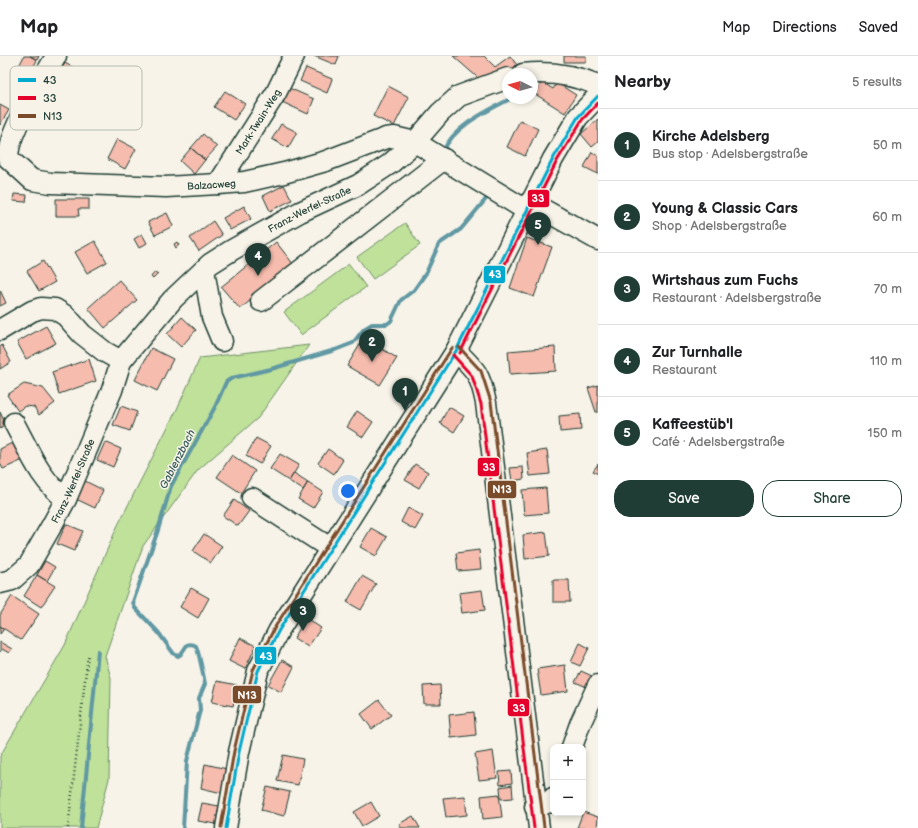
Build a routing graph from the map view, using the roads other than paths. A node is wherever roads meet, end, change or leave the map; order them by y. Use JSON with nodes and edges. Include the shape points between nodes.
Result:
{"nodes":[{"id":1,"x":56,"y":56,"type":"edge"},
{"id":2,"x":294,"y":56,"type":"edge"},
{"id":3,"x":51,"y":66,"type":"edge"},
{"id":4,"x":538,"y":74,"type":"edge"},
{"id":5,"x":502,"y":80,"type":"edge"},
{"id":6,"x":598,"y":85,"type":"edge"},
{"id":7,"x":598,"y":96,"type":"edge"},
{"id":8,"x":17,"y":130,"type":"edge"},
{"id":9,"x":415,"y":142,"type":"junction"},
{"id":10,"x":444,"y":160,"type":"junction"},
{"id":11,"x":4,"y":162,"type":"edge"},
{"id":12,"x":218,"y":184,"type":"junction"},
{"id":13,"x":528,"y":206,"type":"junction"},
{"id":14,"x":598,"y":240,"type":"edge"},
{"id":15,"x":204,"y":270,"type":"junction"},
{"id":16,"x":261,"y":300,"type":"dead end"},
{"id":17,"x":0,"y":330,"type":"edge"},
{"id":18,"x":222,"y":341,"type":"dead end"},
{"id":19,"x":456,"y":352,"type":"junction"},
{"id":20,"x":121,"y":361,"type":"junction"},
{"id":21,"x":14,"y":423,"type":"dead end"},
{"id":22,"x":252,"y":498,"type":"dead end"},
{"id":23,"x":66,"y":499,"type":"junction"},
{"id":24,"x":330,"y":548,"type":"junction"},
{"id":25,"x":0,"y":583,"type":"edge"},
{"id":26,"x":598,"y":684,"type":"edge"},
{"id":27,"x":573,"y":744,"type":"edge"},
{"id":28,"x":550,"y":802,"type":"edge"},
{"id":29,"x":535,"y":807,"type":"junction"},
{"id":30,"x":226,"y":828,"type":"edge"},
{"id":31,"x":539,"y":828,"type":"edge"}],
"edges":[{"from":1,"to":3,"type":"street","name":"Balzacweg"},
{"from":2,"to":12,"type":"street","name":"Mark-Twain-Weg","via":[[276,93]]},
{"from":4,"to":6,"type":"street","via":[[553,73],[582,78]]},
{"from":5,"to":9,"type":"street","via":[[459,96]]},
{"from":7,"to":13,"type":"street","via":[[578,117]]},
{"from":8,"to":11,"type":"street","name":"Balzacweg"},
{"from":9,"to":10,"type":"street","name":"Balzacweg"},
{"from":9,"to":12,"type":"street","name":"Balzacweg","via":[[394,137],[386,138],[326,161],[291,171],[244,182]]},
{"from":9,"to":15,"type":"street","name":"Franz-Werfel-Straße","via":[[390,164],[358,185],[300,212],[232,250]]},
{"from":10,"to":13,"type":"street","name":"Balzacweg"},
{"from":10,"to":16,"type":"street"},
{"from":11,"to":12,"type":"street","name":"Balzacweg","via":[[32,180],[52,184],[166,187]]},
{"from":13,"to":14,"type":"street","name":"Balzacweg"},
{"from":13,"to":19,"type":"street"},
{"from":15,"to":18,"type":"street","via":[[212,317]]},
{"from":15,"to":20,"type":"street","name":"Franz-Werfel-Straße","via":[[173,299]]},
{"from":17,"to":20,"type":"street","via":[[32,311],[42,308],[55,309],[66,316],[82,334]]},
{"from":19,"to":24,"type":"street"},
{"from":19,"to":29,"type":"street","via":[[474,367],[482,384],[486,403]]},
{"from":20,"to":23,"type":"street","name":"Franz-Werfel-Straße","via":[[112,390]]},
{"from":21,"to":23,"type":"street","via":[[43,477]]},
{"from":22,"to":24,"type":"street"},
{"from":23,"to":25,"type":"street","name":"Franz-Werfel-Straße","via":[[29,565],[12,580]]},
{"from":24,"to":30,"type":"street","via":[[279,630],[258,671],[239,752]]},
{"from":26,"to":27,"type":"street"},
{"from":28,"to":29,"type":"street"},
{"from":29,"to":31,"type":"street"}]}
